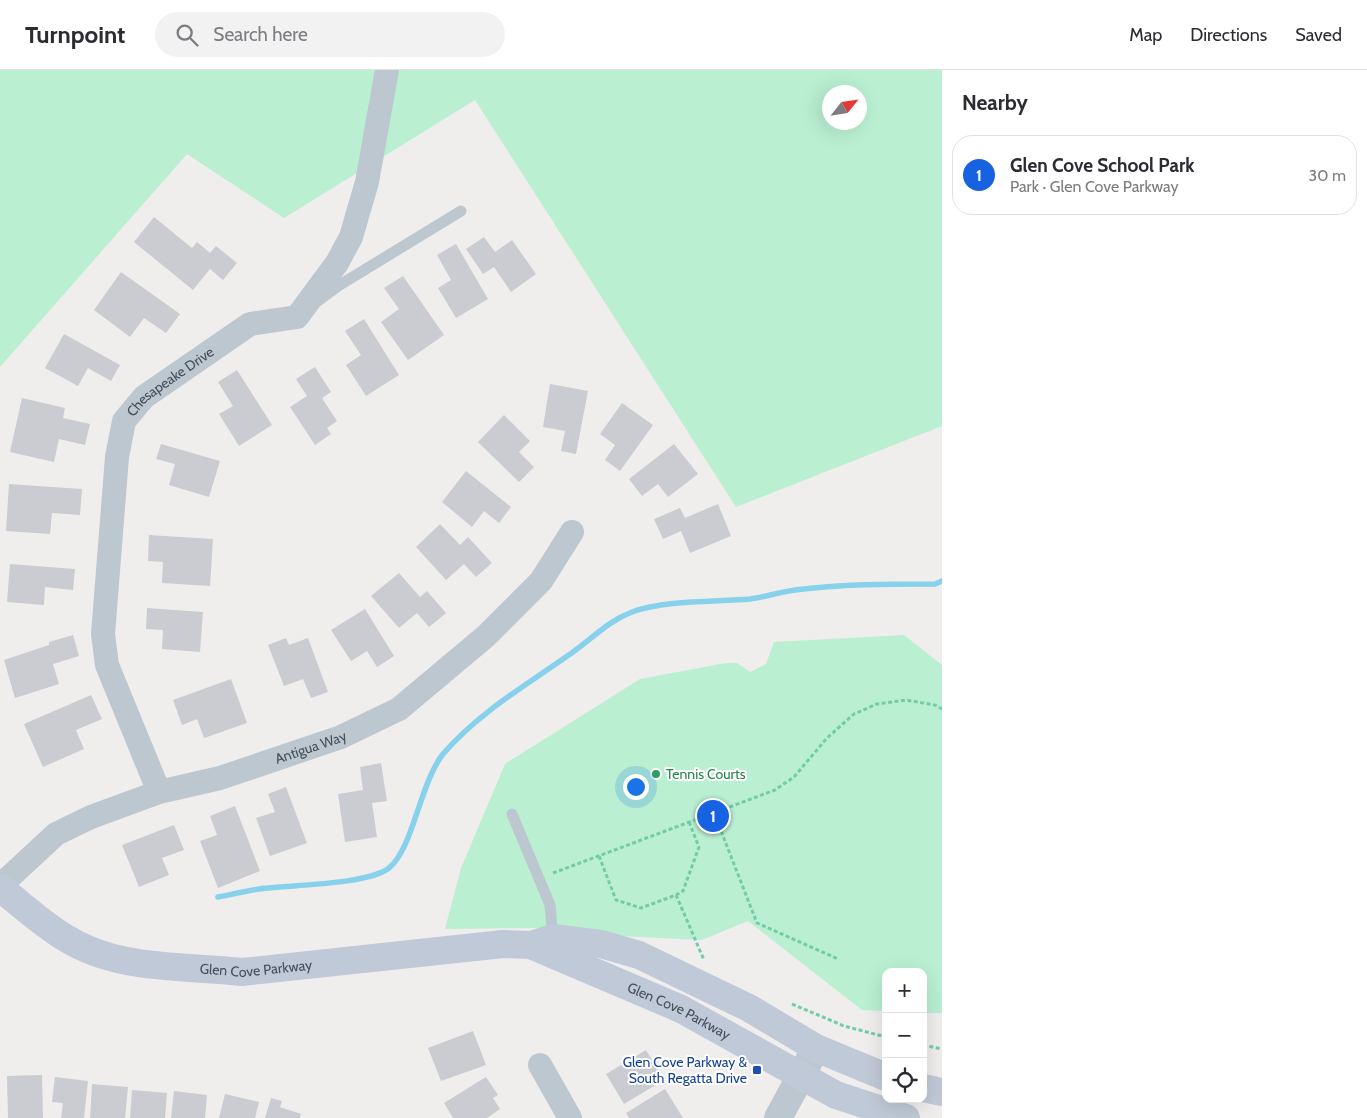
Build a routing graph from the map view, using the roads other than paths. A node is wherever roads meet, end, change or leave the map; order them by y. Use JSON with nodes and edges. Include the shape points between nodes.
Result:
{"nodes":[{"id":1,"x":387,"y":70,"type":"edge"},
{"id":2,"x":461,"y":211,"type":"dead end"},
{"id":3,"x":297,"y":317,"type":"junction"},
{"id":4,"x":572,"y":532,"type":"dead end"},
{"id":5,"x":159,"y":792,"type":"junction"},
{"id":6,"x":512,"y":814,"type":"dead end"},
{"id":7,"x":0,"y":887,"type":"edge"},
{"id":8,"x":545,"y":946,"type":"junction"},
{"id":9,"x":816,"y":1048,"type":"junction"},
{"id":10,"x":540,"y":1065,"type":"dead end"},
{"id":11,"x":882,"y":1075,"type":"edge"},
{"id":12,"x":800,"y":1076,"type":"junction"},
{"id":13,"x":927,"y":1089,"type":"edge"},
{"id":14,"x":942,"y":1092,"type":"edge"},
{"id":15,"x":570,"y":1118,"type":"edge"},
{"id":16,"x":778,"y":1118,"type":"edge"},
{"id":17,"x":906,"y":1118,"type":"edge"}],
"edges":[{"from":1,"to":3,"type":"street","via":[[367,182],[351,237],[337,263]]},
{"from":2,"to":3,"type":"lane","via":[[338,286]]},
{"from":3,"to":5,"type":"street","name":"Chesapeake Drive","via":[[250,324],[144,397],[124,422],[117,457],[104,634],[107,665]]},
{"from":4,"to":5,"type":"street","name":"Antigua Way","via":[[541,581],[486,636],[398,709],[341,737],[220,778]]},
{"from":5,"to":7,"type":"street","name":"Antigua Way","via":[[91,817],[56,834]]},
{"from":6,"to":8,"type":"lane","via":[[550,905]]},
{"from":7,"to":8,"type":"main road","name":"Glen Cove Parkway","via":[[64,937],[104,955],[152,966],[242,972],[503,944]]},
{"from":8,"to":9,"type":"main road","name":"Glen Cove Parkway","via":[[601,944],[640,955],[749,1008]]},
{"from":8,"to":12,"type":"main road","name":"Glen Cove Parkway","via":[[681,1009]]},
{"from":9,"to":11,"type":"main road","name":"Glen Cove Parkway"},
{"from":9,"to":12,"type":"street"},
{"from":10,"to":15,"type":"street"},
{"from":12,"to":16,"type":"street"},
{"from":12,"to":17,"type":"main road","name":"Glen Cove Parkway","via":[[836,1095]]},
{"from":13,"to":14,"type":"main road"}]}
